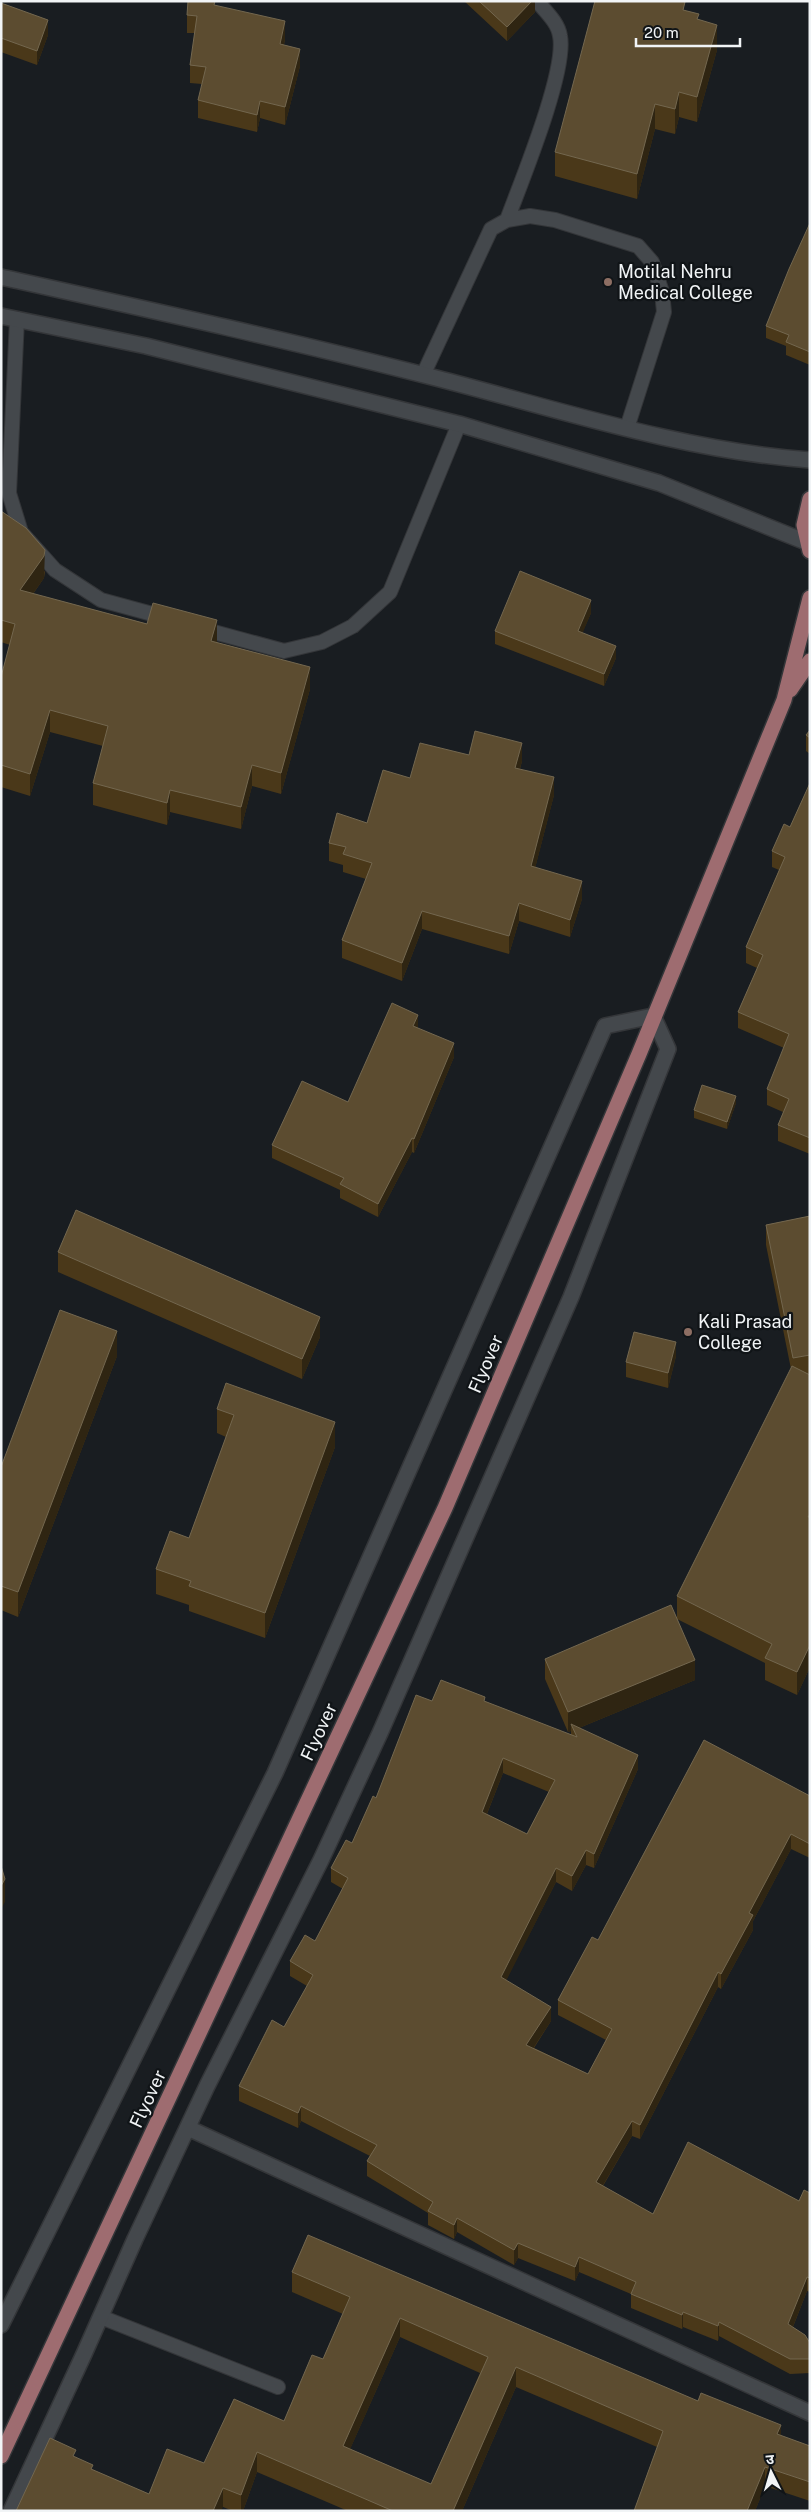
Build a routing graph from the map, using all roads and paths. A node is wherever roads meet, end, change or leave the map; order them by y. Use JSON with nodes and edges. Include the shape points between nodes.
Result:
{"nodes":[{"id":1,"x":537,"y":1,"type":"edge"},
{"id":2,"x":507,"y":220,"type":"junction"},
{"id":3,"x":1,"y":277,"type":"edge"},
{"id":4,"x":1,"y":316,"type":"edge"},
{"id":5,"x":17,"y":319,"type":"junction"},
{"id":6,"x":423,"y":375,"type":"junction"},
{"id":7,"x":458,"y":424,"type":"junction"},
{"id":8,"x":628,"y":428,"type":"junction"},
{"id":9,"x":810,"y":460,"type":"edge"},
{"id":10,"x":810,"y":499,"type":"edge"},
{"id":11,"x":808,"y":546,"type":"edge"},
{"id":12,"x":810,"y":598,"type":"edge"},
{"id":13,"x":810,"y":661,"type":"edge"},
{"id":14,"x":784,"y":700,"type":"junction"},
{"id":15,"x":653,"y":1016,"type":"junction"},
{"id":16,"x":188,"y":2128,"type":"junction"},
{"id":17,"x":101,"y":2317,"type":"junction"},
{"id":18,"x":1,"y":2325,"type":"edge"},
{"id":19,"x":278,"y":2387,"type":"dead end"},
{"id":20,"x":810,"y":2413,"type":"edge"},
{"id":21,"x":1,"y":2456,"type":"edge"},
{"id":22,"x":12,"y":2511,"type":"edge"}],
"edges":[{"from":1,"to":2,"type":"lane","via":[[555,23],[561,37],[557,71]]},
{"from":2,"to":6,"type":"lane","via":[[492,230]]},
{"from":2,"to":8,"type":"lane","via":[[530,216],[555,220],[638,246],[652,262],[662,292],[664,312]]},
{"from":3,"to":6,"type":"street"},
{"from":4,"to":5,"type":"street"},
{"from":5,"to":7,"type":"street","via":[[146,346]]},
{"from":5,"to":7,"type":"lane","via":[[9,493],[21,532],[55,570],[101,600],[284,651],[322,642],[353,626],[390,592]]},
{"from":6,"to":8,"type":"street"},
{"from":7,"to":11,"type":"street","via":[[658,483]]},
{"from":8,"to":9,"type":"street","via":[[692,443],[778,458]]},
{"from":10,"to":11,"type":"main road","via":[[804,525]]},
{"from":12,"to":14,"type":"main road"},
{"from":13,"to":14,"type":"main road"},
{"from":14,"to":15,"type":"main road","name":"Flyover"},
{"from":15,"to":16,"type":"street","via":[[668,1049],[571,1297],[380,1733]]},
{"from":15,"to":18,"type":"street","via":[[605,1026],[275,1773]]},
{"from":15,"to":21,"type":"main road","name":"Flyover","via":[[440,1517]]},
{"from":16,"to":17,"type":"street"},
{"from":16,"to":20,"type":"street"},
{"from":17,"to":19,"type":"lane"},
{"from":17,"to":22,"type":"street"}]}
